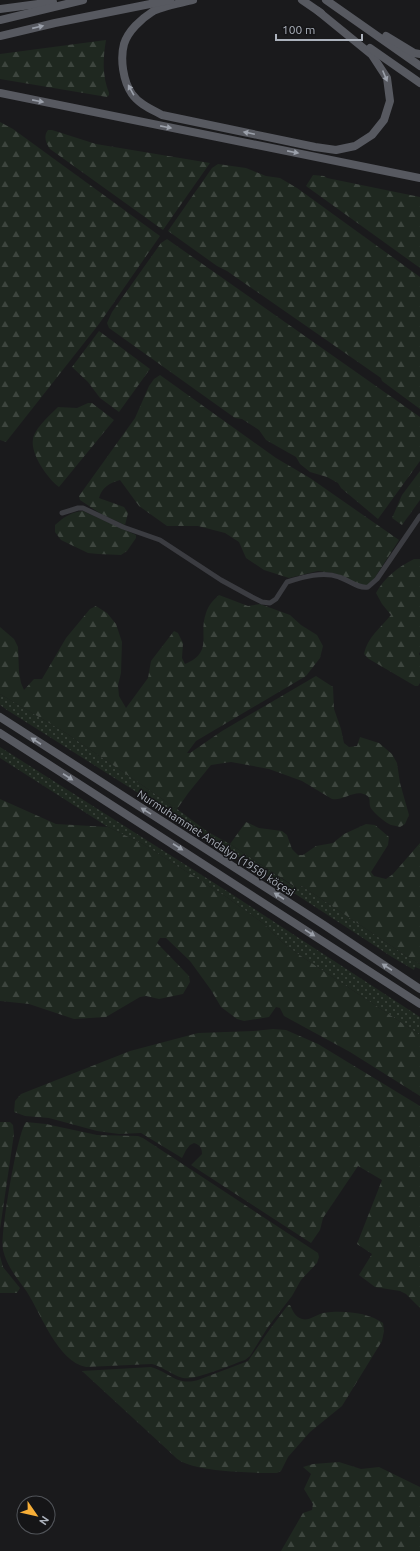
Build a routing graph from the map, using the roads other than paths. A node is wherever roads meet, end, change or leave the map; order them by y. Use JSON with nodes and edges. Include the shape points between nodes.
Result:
{"nodes":[{"id":1,"x":70,"y":0,"type":"edge"},
{"id":2,"x":83,"y":0,"type":"edge"},
{"id":3,"x":170,"y":0,"type":"edge"},
{"id":4,"x":193,"y":0,"type":"edge"},
{"id":5,"x":302,"y":0,"type":"edge"},
{"id":6,"x":326,"y":0,"type":"edge"},
{"id":7,"x":0,"y":9,"type":"edge"},
{"id":8,"x":318,"y":11,"type":"junction"},
{"id":9,"x":0,"y":20,"type":"edge"},
{"id":10,"x":0,"y":36,"type":"edge"},
{"id":11,"x":420,"y":54,"type":"edge"},
{"id":12,"x":420,"y":66,"type":"edge"},
{"id":13,"x":420,"y":83,"type":"edge"},
{"id":14,"x":0,"y":94,"type":"edge"},
{"id":15,"x":420,"y":178,"type":"edge"},
{"id":16,"x":62,"y":513,"type":"dead end"},
{"id":17,"x":420,"y":516,"type":"edge"},
{"id":18,"x":0,"y":717,"type":"edge"},
{"id":19,"x":0,"y":733,"type":"edge"},
{"id":20,"x":403,"y":977,"type":"junction"},
{"id":21,"x":420,"y":986,"type":"edge"},
{"id":22,"x":420,"y":989,"type":"edge"},
{"id":23,"x":420,"y":1004,"type":"edge"}],
"edges":[{"from":1,"to":7,"type":"main road"},
{"from":2,"to":9,"type":"main road"},
{"from":10,"to":3,"type":"main road","one_way":true},
{"from":8,"to":4,"type":"main road","one_way":true,"via":[[372,55],[387,78],[390,101],[384,120],[372,135],[354,146],[336,150],[162,115],[145,106],[132,94],[124,77],[122,63],[124,43],[133,28],[153,11]]},
{"from":5,"to":8,"type":"main road"},
{"from":6,"to":11,"type":"main road","via":[[414,53]]},
{"from":6,"to":12,"type":"main road"},
{"from":8,"to":13,"type":"main road"},
{"from":14,"to":15,"type":"main road","one_way":true},
{"from":16,"to":17,"type":"street","via":[[83,508],[123,527],[154,537],[221,580],[262,602],[270,603],[276,599],[287,582],[315,575],[333,575],[362,588],[368,587],[377,579]]},
{"from":20,"to":18,"type":"main road","name":"Nurmuhammet Andalyp (1958) köçesi","one_way":true},
{"from":19,"to":23,"type":"main road","one_way":true},
{"from":20,"to":21,"type":"main road"},
{"from":20,"to":22,"type":"main road","name":"Nurmuhammet Andalyp (1958) köçesi"}]}
